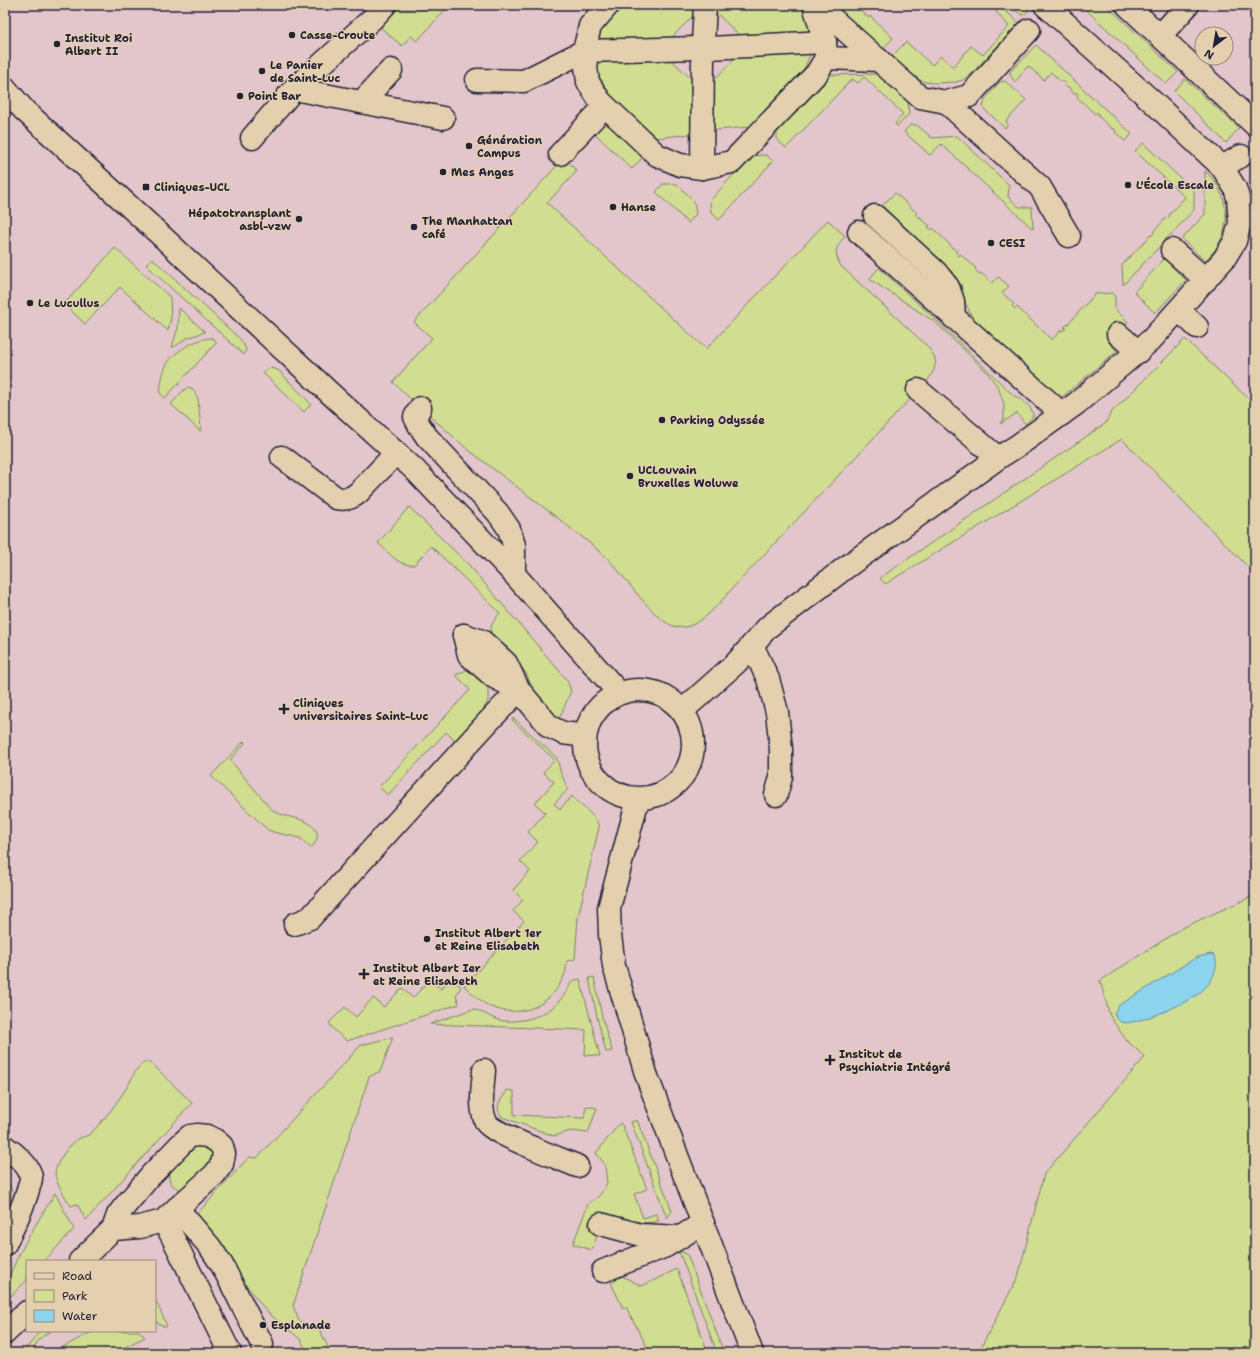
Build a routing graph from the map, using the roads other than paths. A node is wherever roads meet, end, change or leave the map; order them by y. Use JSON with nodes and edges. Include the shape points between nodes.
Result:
{"nodes":[{"id":1,"x":385,"y":5,"type":"edge"},
{"id":2,"x":608,"y":5,"type":"edge"},
{"id":3,"x":705,"y":5,"type":"edge"},
{"id":4,"x":814,"y":5,"type":"edge"},
{"id":5,"x":817,"y":5,"type":"edge"},
{"id":6,"x":1045,"y":5,"type":"edge"},
{"id":7,"x":1127,"y":5,"type":"edge"},
{"id":8,"x":1188,"y":5,"type":"edge"},
{"id":9,"x":1029,"y":30,"type":"dead end"},
{"id":10,"x":1160,"y":36,"type":"junction"},
{"id":11,"x":704,"y":48,"type":"junction"},
{"id":12,"x":825,"y":50,"type":"junction"},
{"id":13,"x":584,"y":51,"type":"junction"},
{"id":14,"x":879,"y":60,"type":"junction"},
{"id":15,"x":391,"y":70,"type":"dead end"},
{"id":16,"x":477,"y":80,"type":"dead end"},
{"id":17,"x":5,"y":88,"type":"edge"},
{"id":18,"x":294,"y":89,"type":"junction"},
{"id":19,"x":362,"y":102,"type":"junction"},
{"id":20,"x":946,"y":102,"type":"junction"},
{"id":21,"x":605,"y":106,"type":"junction"},
{"id":22,"x":443,"y":118,"type":"dead end"},
{"id":23,"x":1255,"y":125,"type":"edge"},
{"id":24,"x":252,"y":138,"type":"dead end"},
{"id":25,"x":560,"y":154,"type":"dead end"},
{"id":26,"x":1240,"y":156,"type":"dead end"},
{"id":27,"x":1222,"y":167,"type":"junction"},
{"id":28,"x":702,"y":168,"type":"junction"},
{"id":29,"x":874,"y":216,"type":"dead end"},
{"id":30,"x":859,"y":232,"type":"dead end"},
{"id":31,"x":1069,"y":236,"type":"dead end"},
{"id":32,"x":1172,"y":250,"type":"dead end"},
{"id":33,"x":1206,"y":280,"type":"junction"},
{"id":34,"x":1179,"y":310,"type":"junction"},
{"id":35,"x":954,"y":318,"type":"junction"},
{"id":36,"x":1197,"y":327,"type":"dead end"},
{"id":37,"x":1118,"y":334,"type":"dead end"},
{"id":38,"x":1138,"y":352,"type":"junction"},
{"id":39,"x":924,"y":396,"type":"dead end"},
{"id":40,"x":420,"y":408,"type":"dead end"},
{"id":41,"x":1062,"y":414,"type":"junction"},
{"id":42,"x":396,"y":453,"type":"junction"},
{"id":43,"x":282,"y":457,"type":"dead end"},
{"id":44,"x":998,"y":458,"type":"junction"},
{"id":45,"x":514,"y":574,"type":"junction"},
{"id":46,"x":752,"y":645,"type":"junction"},
{"id":47,"x":619,"y":694,"type":"junction"},
{"id":48,"x":682,"y":711,"type":"junction"},
{"id":49,"x":585,"y":736,"type":"junction"},
{"id":50,"x":776,"y":795,"type":"dead end"},
{"id":51,"x":638,"y":799,"type":"junction"},
{"id":52,"x":295,"y":924,"type":"dead end"},
{"id":53,"x":484,"y":1070,"type":"dead end"},
{"id":54,"x":5,"y":1147,"type":"edge"},
{"id":55,"x":5,"y":1166,"type":"edge"},
{"id":56,"x":577,"y":1166,"type":"dead end"},
{"id":57,"x":27,"y":1197,"type":"junction"},
{"id":58,"x":170,"y":1214,"type":"junction"},
{"id":59,"x":703,"y":1223,"type":"junction"},
{"id":60,"x":601,"y":1224,"type":"dead end"},
{"id":61,"x":113,"y":1229,"type":"junction"},
{"id":62,"x":681,"y":1237,"type":"junction"},
{"id":63,"x":5,"y":1244,"type":"edge"},
{"id":64,"x":81,"y":1260,"type":"edge"},
{"id":65,"x":603,"y":1271,"type":"dead end"},
{"id":66,"x":26,"y":1313,"type":"edge"},
{"id":67,"x":5,"y":1333,"type":"edge"},
{"id":68,"x":262,"y":1344,"type":"dead end"},
{"id":69,"x":230,"y":1353,"type":"edge"},
{"id":70,"x":752,"y":1353,"type":"edge"}],
"edges":[{"from":1,"to":18,"type":"street"},
{"from":2,"to":13,"type":"street","via":[[590,26]]},
{"from":3,"to":11,"type":"street"},
{"from":4,"to":12,"type":"street"},
{"from":5,"to":14,"type":"street"},
{"from":6,"to":27,"type":"street"},
{"from":7,"to":10,"type":"street"},
{"from":8,"to":10,"type":"street"},
{"from":9,"to":20,"type":"street","via":[[969,96]]},
{"from":10,"to":23,"type":"street"},
{"from":11,"to":12,"type":"street"},
{"from":11,"to":13,"type":"street"},
{"from":11,"to":28,"type":"street"},
{"from":12,"to":14,"type":"street"},
{"from":12,"to":28,"type":"street","via":[[817,73],[732,162]]},
{"from":13,"to":16,"type":"street","via":[[524,81]]},
{"from":13,"to":21,"type":"street","via":[[588,82]]},
{"from":14,"to":20,"type":"street","via":[[920,97]]},
{"from":15,"to":19,"type":"street"},
{"from":17,"to":42,"type":"street","via":[[24,110]]},
{"from":18,"to":19,"type":"street"},
{"from":18,"to":24,"type":"street"},
{"from":19,"to":22,"type":"street"},
{"from":20,"to":31,"type":"street","via":[[1040,186]]},
{"from":21,"to":25,"type":"street"},
{"from":21,"to":28,"type":"street","via":[[656,155],[680,165]]},
{"from":26,"to":27,"type":"street"},
{"from":27,"to":33,"type":"street","via":[[1235,188],[1240,223],[1230,251]]},
{"from":29,"to":35,"type":"street","via":[[936,272],[948,287],[953,301]]},
{"from":30,"to":35,"type":"street"},
{"from":32,"to":33,"type":"street"},
{"from":33,"to":34,"type":"street"},
{"from":34,"to":36,"type":"street"},
{"from":34,"to":38,"type":"street"},
{"from":35,"to":41,"type":"street"},
{"from":37,"to":38,"type":"street"},
{"from":38,"to":41,"type":"street"},
{"from":39,"to":44,"type":"street"},
{"from":40,"to":45,"type":"street","via":[[415,416],[418,426],[510,529],[514,545]]},
{"from":41,"to":44,"type":"street"},
{"from":42,"to":43,"type":"street","via":[[358,493],[344,500],[336,498]]},
{"from":42,"to":45,"type":"street"},
{"from":44,"to":46,"type":"street","via":[[845,568],[768,627]]},
{"from":45,"to":47,"type":"street"},
{"from":46,"to":48,"type":"street","via":[[736,664]]},
{"from":46,"to":50,"type":"street","via":[[768,679],[777,712],[781,776]]},
{"from":47,"to":48,"type":"street","via":[[632,690],[646,690],[672,701]]},
{"from":47,"to":49,"type":"street","via":[[603,703],[591,718]]},
{"from":48,"to":51,"type":"street","via":[[691,727],[694,744],[691,761],[683,776],[671,789],[655,796]]},
{"from":49,"to":51,"type":"street","via":[[585,754],[592,772],[603,786],[620,795]]},
{"from":49,"to":52,"type":"street","via":[[550,727],[519,690],[310,918]]},
{"from":51,"to":59,"type":"street","via":[[610,908],[614,966],[646,1074]]},
{"from":53,"to":56,"type":"street","via":[[482,1110],[486,1123],[500,1133]]},
{"from":54,"to":57,"type":"street","via":[[28,1170],[31,1177]]},
{"from":55,"to":57,"type":"street","via":[[19,1180]]},
{"from":57,"to":63,"type":"street"},
{"from":58,"to":61,"type":"street","via":[[140,1227]]},
{"from":58,"to":61,"type":"street","via":[[215,1174],[222,1164],[222,1146],[215,1140],[197,1135],[190,1136],[183,1142],[124,1207]]},
{"from":58,"to":68,"type":"street","via":[[210,1247],[222,1265]]},
{"from":58,"to":69,"type":"street","via":[[172,1234]]},
{"from":59,"to":62,"type":"street"},
{"from":59,"to":70,"type":"street"},
{"from":60,"to":62,"type":"street","via":[[641,1235]]},
{"from":61,"to":64,"type":"street"},
{"from":62,"to":65,"type":"street","via":[[666,1246]]},
{"from":66,"to":67,"type":"street"}]}
